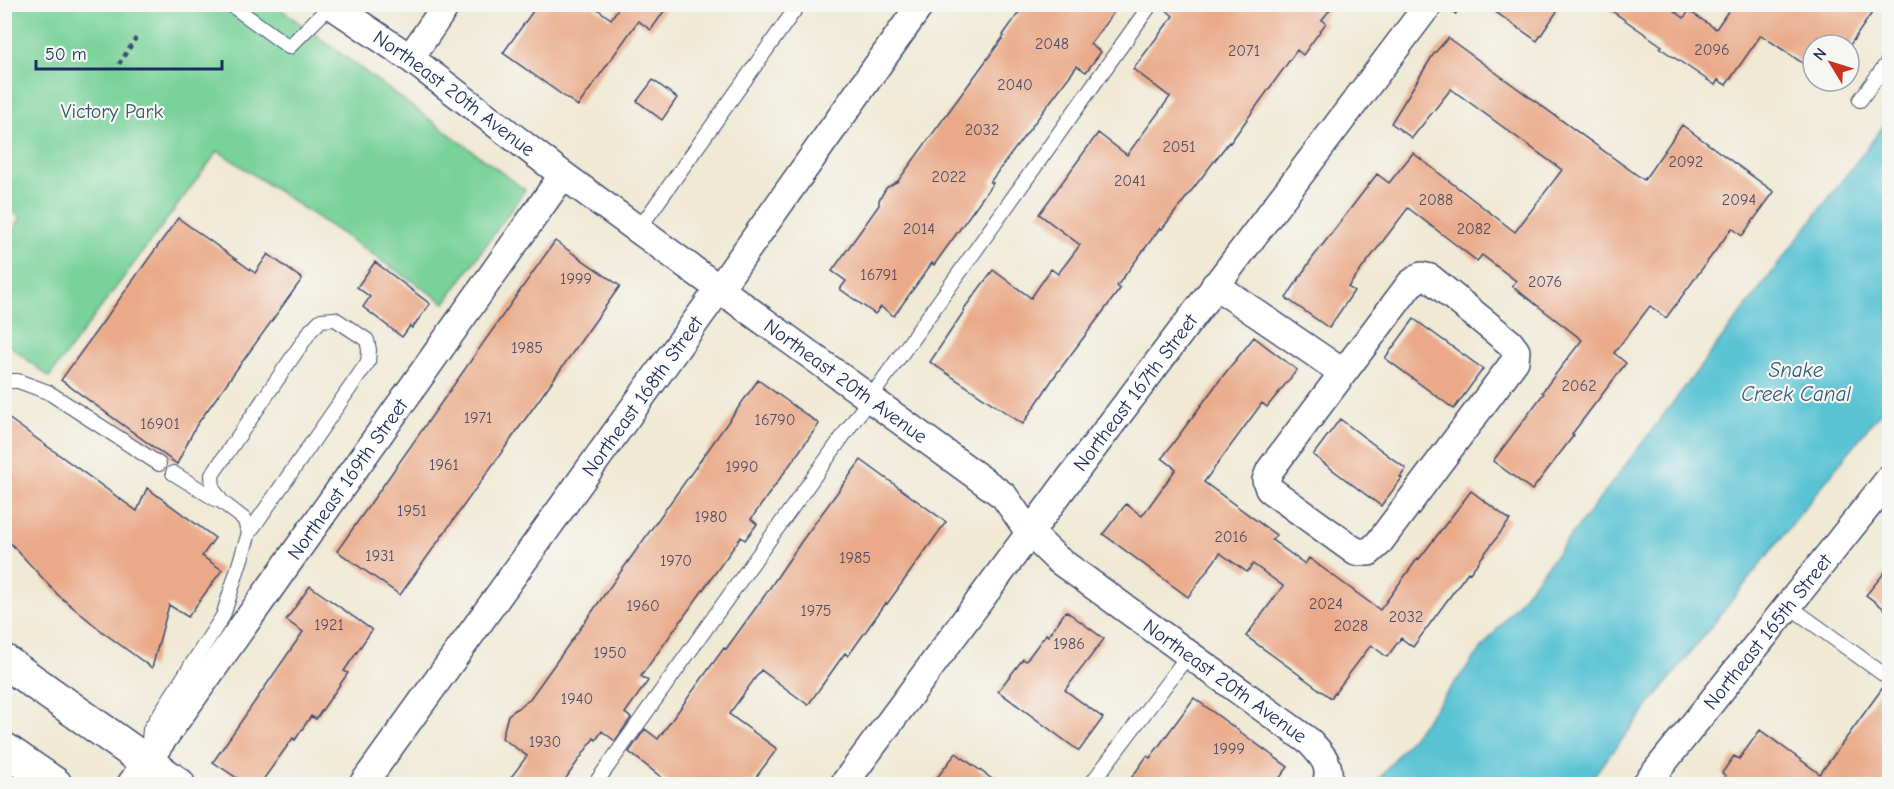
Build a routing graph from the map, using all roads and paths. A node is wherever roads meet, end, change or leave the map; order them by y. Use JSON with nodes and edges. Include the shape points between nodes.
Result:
{"nodes":[{"id":1,"x":230,"y":4,"type":"edge"},
{"id":2,"x":447,"y":4,"type":"edge"},
{"id":3,"x":799,"y":4,"type":"edge"},
{"id":4,"x":921,"y":4,"type":"edge"},
{"id":5,"x":1151,"y":4,"type":"edge"},
{"id":6,"x":1461,"y":4,"type":"edge"},
{"id":7,"x":330,"y":5,"type":"edge"},
{"id":8,"x":1440,"y":12,"type":"edge"},
{"id":9,"x":136,"y":38,"type":"dead end"},
{"id":10,"x":410,"y":58,"type":"junction"},
{"id":11,"x":1890,"y":59,"type":"edge"},
{"id":12,"x":119,"y":64,"type":"dead end"},
{"id":13,"x":1860,"y":99,"type":"dead end"},
{"id":14,"x":563,"y":175,"type":"junction"},
{"id":15,"x":638,"y":230,"type":"junction"},
{"id":16,"x":1215,"y":285,"type":"junction"},
{"id":17,"x":719,"y":289,"type":"junction"},
{"id":18,"x":1342,"y":372,"type":"junction"},
{"id":19,"x":4,"y":381,"type":"edge"},
{"id":20,"x":871,"y":399,"type":"junction"},
{"id":21,"x":159,"y":464,"type":"dead end"},
{"id":22,"x":173,"y":473,"type":"dead end"},
{"id":23,"x":1890,"y":478,"type":"edge"},
{"id":24,"x":222,"y":502,"type":"junction"},
{"id":25,"x":1029,"y":532,"type":"junction"},
{"id":26,"x":249,"y":533,"type":"junction"},
{"id":27,"x":1788,"y":606,"type":"junction"},
{"id":28,"x":1189,"y":654,"type":"junction"},
{"id":29,"x":4,"y":661,"type":"edge"},
{"id":30,"x":1890,"y":679,"type":"edge"},
{"id":31,"x":4,"y":749,"type":"edge"},
{"id":32,"x":139,"y":774,"type":"edge"},
{"id":33,"x":55,"y":784,"type":"edge"},
{"id":34,"x":178,"y":784,"type":"edge"},
{"id":35,"x":363,"y":784,"type":"edge"},
{"id":36,"x":595,"y":784,"type":"edge"},
{"id":37,"x":844,"y":784,"type":"edge"},
{"id":38,"x":1091,"y":784,"type":"edge"},
{"id":39,"x":1326,"y":784,"type":"edge"},
{"id":40,"x":1648,"y":784,"type":"edge"}],
"edges":[{"from":1,"to":7,"type":"lane","via":[[289,47]]},
{"from":2,"to":10,"type":"street"},
{"from":3,"to":15,"type":"lane"},
{"from":4,"to":17,"type":"street","name":"Northeast 168th Street"},
{"from":5,"to":20,"type":"lane"},
{"from":6,"to":8,"type":"path"},
{"from":7,"to":10,"type":"street","name":"Northeast 20th Avenue"},
{"from":8,"to":16,"type":"street","name":"Northeast 167th Street"},
{"from":9,"to":12,"type":"path"},
{"from":10,"to":14,"type":"street","name":"Northeast 20th Avenue"},
{"from":11,"to":13,"type":"lane"},
{"from":14,"to":15,"type":"street","name":"Northeast 20th Avenue"},
{"from":14,"to":32,"type":"street","name":"Northeast 169th Street"},
{"from":15,"to":17,"type":"street","name":"Northeast 20th Avenue"},
{"from":16,"to":18,"type":"street"},
{"from":16,"to":25,"type":"street","name":"Northeast 167th Street"},
{"from":17,"to":20,"type":"street","name":"Northeast 20th Avenue"},
{"from":17,"to":35,"type":"street","name":"Northeast 168th Street"},
{"from":18,"to":18,"type":"street","via":[[1410,284],[1422,276],[1430,278],[1516,351],[1515,361],[1369,552],[1356,552],[1269,489],[1266,480]]},
{"from":19,"to":21,"type":"lane","via":[[18,381],[48,393]]},
{"from":20,"to":25,"type":"street","name":"Northeast 20th Avenue","via":[[1005,496]]},
{"from":20,"to":36,"type":"lane"},
{"from":22,"to":24,"type":"lane"},
{"from":23,"to":27,"type":"street","name":"Northeast 165th Street"},
{"from":24,"to":26,"type":"lane","via":[[243,519]]},
{"from":24,"to":26,"type":"lane","via":[[213,489],[212,475],[311,330],[321,320],[335,319],[367,340],[368,362]]},
{"from":25,"to":28,"type":"street","name":"Northeast 20th Avenue","via":[[1057,559]]},
{"from":25,"to":37,"type":"street","name":"Northeast 167th Street"},
{"from":26,"to":32,"type":"lane","via":[[223,616],[150,729]]},
{"from":27,"to":30,"type":"lane"},
{"from":27,"to":40,"type":"street","name":"Northeast 165th Street"},
{"from":28,"to":38,"type":"lane"},
{"from":28,"to":39,"type":"street","name":"Northeast 20th Avenue","via":[[1310,742],[1328,766]]},
{"from":29,"to":32,"type":"street"},
{"from":31,"to":33,"type":"street"},
{"from":32,"to":34,"type":"street"}]}
